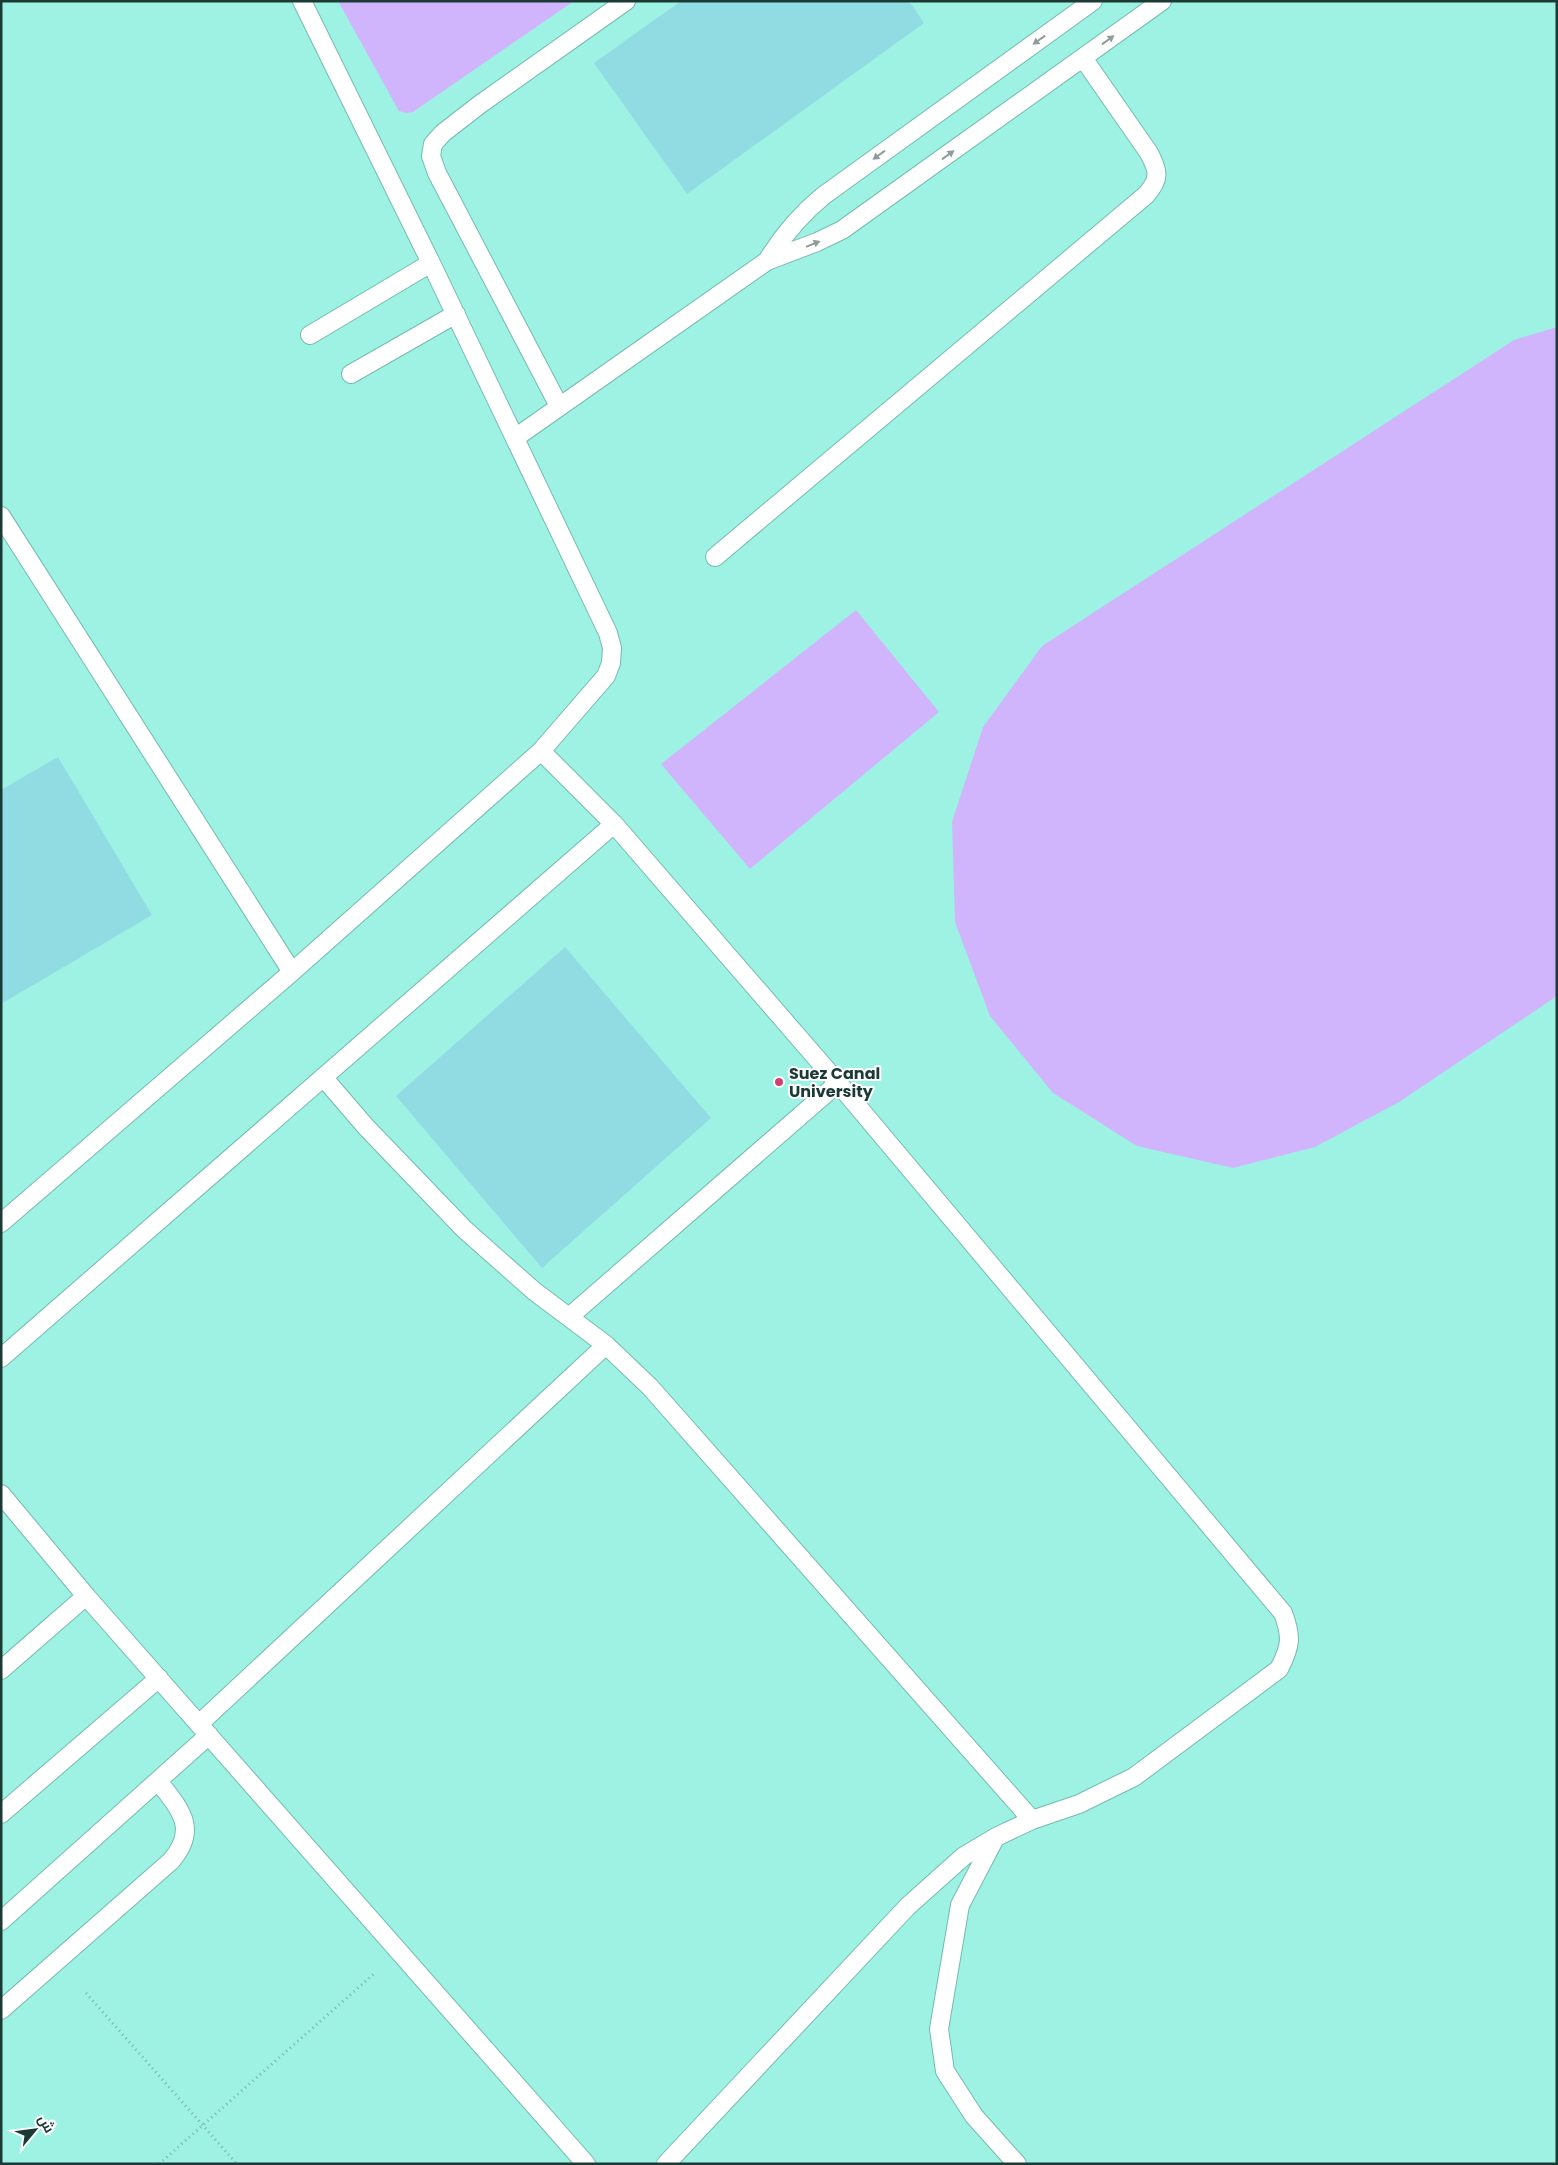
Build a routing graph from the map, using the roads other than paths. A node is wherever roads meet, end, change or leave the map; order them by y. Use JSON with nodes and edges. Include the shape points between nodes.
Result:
{"nodes":[{"id":1,"x":302,"y":1,"type":"edge"},
{"id":2,"x":626,"y":1,"type":"edge"},
{"id":3,"x":1093,"y":1,"type":"edge"},
{"id":4,"x":1162,"y":1,"type":"edge"},
{"id":5,"x":1083,"y":58,"type":"junction"},
{"id":6,"x":767,"y":261,"type":"junction"},
{"id":7,"x":431,"y":263,"type":"junction"},
{"id":8,"x":456,"y":314,"type":"junction"},
{"id":9,"x":310,"y":335,"type":"dead end"},
{"id":10,"x":351,"y":374,"type":"dead end"},
{"id":11,"x":559,"y":406,"type":"junction"},
{"id":12,"x":515,"y":438,"type":"junction"},
{"id":13,"x":1,"y":516,"type":"edge"},
{"id":14,"x":715,"y":557,"type":"dead end"},
{"id":15,"x":541,"y":751,"type":"junction"},
{"id":16,"x":614,"y":824,"type":"junction"},
{"id":17,"x":292,"y":972,"type":"junction"},
{"id":18,"x":323,"y":1077,"type":"junction"},
{"id":19,"x":838,"y":1082,"type":"junction"},
{"id":20,"x":1,"y":1223,"type":"edge"},
{"id":21,"x":569,"y":1317,"type":"junction"},
{"id":22,"x":606,"y":1345,"type":"junction"},
{"id":23,"x":1,"y":1358,"type":"edge"},
{"id":24,"x":1,"y":1494,"type":"edge"},
{"id":25,"x":86,"y":1596,"type":"junction"},
{"id":26,"x":1,"y":1670,"type":"edge"},
{"id":27,"x":159,"y":1678,"type":"junction"},
{"id":28,"x":204,"y":1730,"type":"junction"},
{"id":29,"x":158,"y":1781,"type":"junction"},
{"id":30,"x":1,"y":1814,"type":"edge"},
{"id":31,"x":1032,"y":1820,"type":"junction"},
{"id":32,"x":996,"y":1837,"type":"junction"},
{"id":33,"x":1,"y":1921,"type":"edge"},
{"id":34,"x":1,"y":2010,"type":"edge"},
{"id":35,"x":586,"y":2164,"type":"edge"},
{"id":36,"x":666,"y":2164,"type":"edge"},
{"id":37,"x":1017,"y":2164,"type":"edge"}],
"edges":[{"from":1,"to":7,"type":"lane"},
{"from":2,"to":11,"type":"lane","via":[[443,132],[433,144],[431,156]]},
{"from":3,"to":6,"type":"lane","one_way":true,"via":[[823,196],[800,215]]},
{"from":5,"to":4,"type":"lane","one_way":true},
{"from":6,"to":5,"type":"lane","one_way":true,"via":[[842,230]]},
{"from":5,"to":14,"type":"lane","via":[[1149,153],[1157,168],[1156,184],[1146,196]]},
{"from":6,"to":11,"type":"lane"},
{"from":7,"to":8,"type":"lane"},
{"from":7,"to":9,"type":"lane"},
{"from":8,"to":10,"type":"lane"},
{"from":8,"to":12,"type":"lane"},
{"from":11,"to":12,"type":"lane"},
{"from":12,"to":15,"type":"lane","via":[[608,633],[612,648],[606,676]]},
{"from":13,"to":17,"type":"lane"},
{"from":15,"to":16,"type":"lane"},
{"from":15,"to":17,"type":"lane"},
{"from":16,"to":18,"type":"lane"},
{"from":16,"to":19,"type":"lane"},
{"from":17,"to":20,"type":"lane"},
{"from":18,"to":21,"type":"lane","via":[[366,1128],[464,1229],[534,1291]]},
{"from":18,"to":23,"type":"lane"},
{"from":19,"to":21,"type":"lane"},
{"from":19,"to":31,"type":"lane","via":[[1283,1613],[1290,1632],[1289,1651],[1280,1669],[1134,1777],[1079,1804]]},
{"from":21,"to":22,"type":"lane"},
{"from":22,"to":28,"type":"lane"},
{"from":22,"to":31,"type":"lane","via":[[650,1387]]},
{"from":24,"to":25,"type":"lane"},
{"from":25,"to":26,"type":"lane"},
{"from":25,"to":27,"type":"lane"},
{"from":27,"to":28,"type":"lane"},
{"from":27,"to":30,"type":"lane"},
{"from":28,"to":29,"type":"lane"},
{"from":28,"to":35,"type":"lane"},
{"from":29,"to":33,"type":"lane"},
{"from":29,"to":34,"type":"lane","via":[[181,1811],[185,1838],[180,1850]]},
{"from":31,"to":32,"type":"lane"},
{"from":32,"to":36,"type":"lane","via":[[964,1856],[908,1906]]},
{"from":32,"to":37,"type":"lane","via":[[960,1905],[939,2029],[945,2071],[974,2116]]}]}
